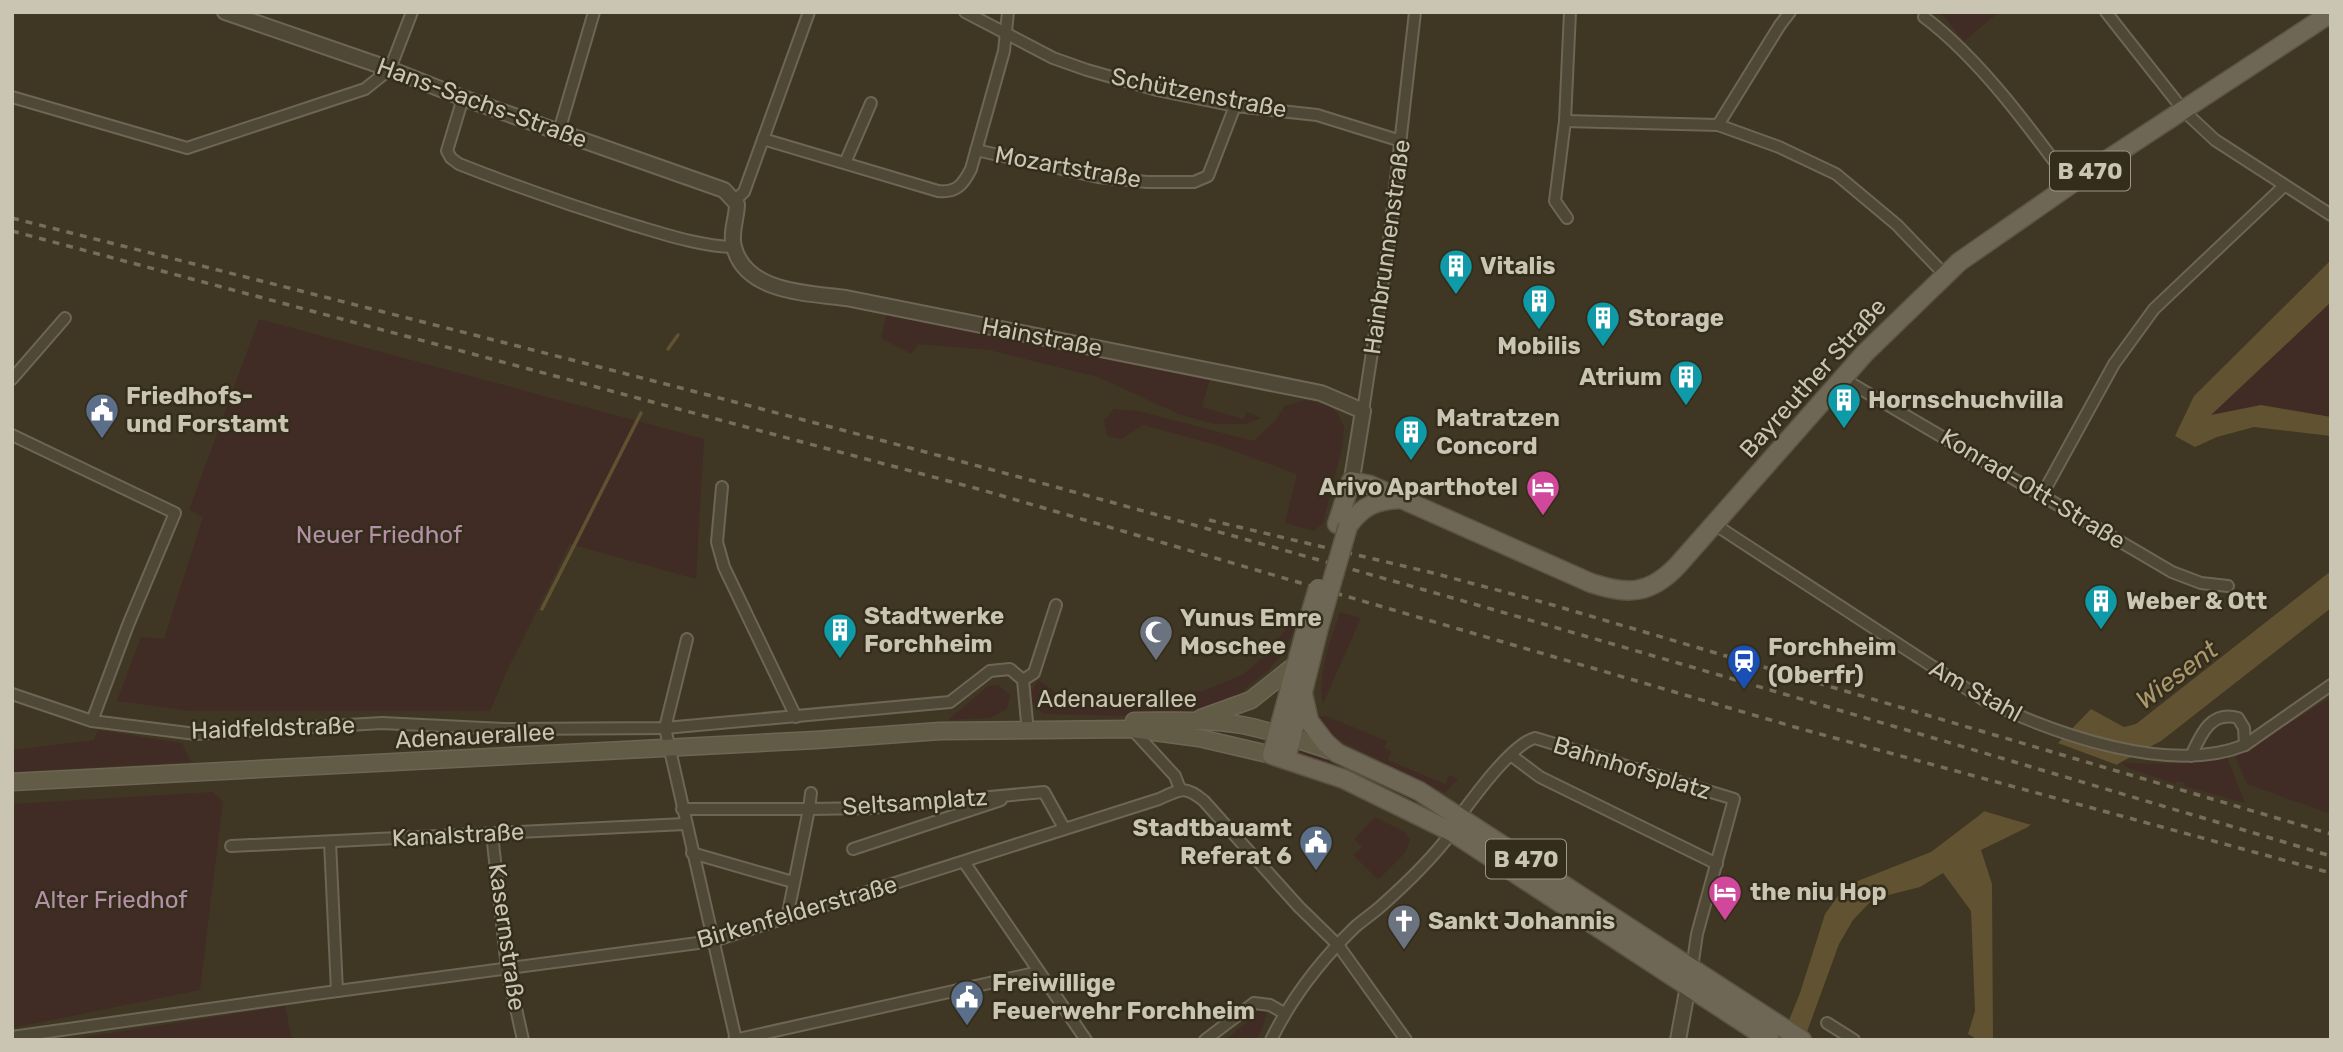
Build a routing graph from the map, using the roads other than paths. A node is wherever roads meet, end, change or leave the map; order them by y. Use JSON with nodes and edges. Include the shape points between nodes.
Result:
{"nodes":[{"id":1,"x":225,"y":12,"type":"edge"},
{"id":2,"x":412,"y":12,"type":"edge"},
{"id":3,"x":594,"y":12,"type":"edge"},
{"id":4,"x":796,"y":12,"type":"edge"},
{"id":5,"x":965,"y":12,"type":"edge"},
{"id":6,"x":1008,"y":12,"type":"edge"},
{"id":7,"x":1415,"y":12,"type":"edge"},
{"id":8,"x":1570,"y":12,"type":"edge"},
{"id":9,"x":1790,"y":12,"type":"edge"},
{"id":10,"x":2106,"y":12,"type":"edge"},
{"id":11,"x":2331,"y":13,"type":"edge"},
{"id":12,"x":808,"y":14,"type":"edge"},
{"id":13,"x":1924,"y":17,"type":"dead end"},
{"id":14,"x":1006,"y":34,"type":"junction"},
{"id":15,"x":390,"y":69,"type":"junction"},
{"id":16,"x":12,"y":97,"type":"edge"},
{"id":17,"x":463,"y":98,"type":"junction"},
{"id":18,"x":871,"y":103,"type":"dead end"},
{"id":19,"x":1235,"y":106,"type":"junction"},
{"id":20,"x":2184,"y":111,"type":"junction"},
{"id":21,"x":1565,"y":121,"type":"junction"},
{"id":22,"x":1718,"y":125,"type":"junction"},
{"id":23,"x":559,"y":131,"type":"junction"},
{"id":24,"x":763,"y":139,"type":"junction"},
{"id":25,"x":1401,"y":141,"type":"junction"},
{"id":26,"x":976,"y":150,"type":"junction"},
{"id":27,"x":845,"y":163,"type":"junction"},
{"id":28,"x":2071,"y":184,"type":"junction"},
{"id":29,"x":2284,"y":186,"type":"junction"},
{"id":30,"x":736,"y":200,"type":"junction"},
{"id":31,"x":2331,"y":215,"type":"edge"},
{"id":32,"x":1567,"y":218,"type":"dead end"},
{"id":33,"x":734,"y":247,"type":"junction"},
{"id":34,"x":1945,"y":275,"type":"junction"},
{"id":35,"x":65,"y":318,"type":"dead end"},
{"id":36,"x":1842,"y":378,"type":"junction"},
{"id":37,"x":12,"y":379,"type":"edge"},
{"id":38,"x":1363,"y":411,"type":"junction"},
{"id":39,"x":12,"y":435,"type":"edge"},
{"id":40,"x":1351,"y":481,"type":"junction"},
{"id":41,"x":722,"y":487,"type":"dead end"},
{"id":42,"x":2042,"y":495,"type":"junction"},
{"id":43,"x":1400,"y":499,"type":"junction"},
{"id":44,"x":1714,"y":524,"type":"junction"},
{"id":45,"x":1342,"y":525,"type":"junction"},
{"id":46,"x":2228,"y":586,"type":"dead end"},
{"id":47,"x":1056,"y":605,"type":"dead end"},
{"id":48,"x":1313,"y":626,"type":"junction"},
{"id":49,"x":687,"y":639,"type":"dead end"},
{"id":50,"x":1295,"y":665,"type":"junction"},
{"id":51,"x":1023,"y":680,"type":"junction"},
{"id":52,"x":2331,"y":685,"type":"edge"},
{"id":53,"x":1302,"y":690,"type":"junction"},
{"id":54,"x":12,"y":694,"type":"edge"},
{"id":55,"x":796,"y":717,"type":"junction"},
{"id":56,"x":1191,"y":720,"type":"junction"},
{"id":57,"x":92,"y":721,"type":"junction"},
{"id":58,"x":1027,"y":722,"type":"junction"},
{"id":59,"x":665,"y":728,"type":"junction"},
{"id":60,"x":1132,"y":729,"type":"junction"},
{"id":61,"x":940,"y":732,"type":"junction"},
{"id":62,"x":1285,"y":735,"type":"junction"},
{"id":63,"x":2245,"y":745,"type":"junction"},
{"id":64,"x":668,"y":747,"type":"junction"},
{"id":65,"x":1337,"y":753,"type":"junction"},
{"id":66,"x":1511,"y":756,"type":"junction"},
{"id":67,"x":2191,"y":756,"type":"junction"},
{"id":68,"x":1279,"y":757,"type":"junction"},
{"id":69,"x":12,"y":782,"type":"edge"},
{"id":70,"x":1180,"y":789,"type":"junction"},
{"id":71,"x":811,"y":793,"type":"dead end"},
{"id":72,"x":1020,"y":793,"type":"junction"},
{"id":73,"x":809,"y":808,"type":"junction"},
{"id":74,"x":682,"y":809,"type":"junction"},
{"id":75,"x":685,"y":824,"type":"junction"},
{"id":76,"x":1455,"y":824,"type":"junction"},
{"id":77,"x":1064,"y":828,"type":"junction"},
{"id":78,"x":492,"y":834,"type":"junction"},
{"id":79,"x":330,"y":842,"type":"junction"},
{"id":80,"x":231,"y":846,"type":"dead end"},
{"id":81,"x":853,"y":849,"type":"dead end"},
{"id":82,"x":692,"y":853,"type":"junction"},
{"id":83,"x":964,"y":862,"type":"junction"},
{"id":84,"x":1717,"y":864,"type":"junction"},
{"id":85,"x":793,"y":882,"type":"junction"},
{"id":86,"x":787,"y":918,"type":"junction"},
{"id":87,"x":713,"y":941,"type":"junction"},
{"id":88,"x":1338,"y":945,"type":"junction"},
{"id":89,"x":507,"y":968,"type":"junction"},
{"id":90,"x":1692,"y":968,"type":"junction"},
{"id":91,"x":1039,"y":972,"type":"junction"},
{"id":92,"x":1688,"y":986,"type":"junction"},
{"id":93,"x":337,"y":991,"type":"junction"},
{"id":94,"x":1284,"y":1013,"type":"junction"},
{"id":95,"x":1827,"y":1023,"type":"dead end"},
{"id":96,"x":1776,"y":1033,"type":"edge"},
{"id":97,"x":12,"y":1037,"type":"edge"},
{"id":98,"x":523,"y":1040,"type":"edge"},
{"id":99,"x":735,"y":1040,"type":"edge"},
{"id":100,"x":1086,"y":1040,"type":"edge"},
{"id":101,"x":1205,"y":1040,"type":"edge"},
{"id":102,"x":1271,"y":1040,"type":"edge"},
{"id":103,"x":1406,"y":1040,"type":"edge"},
{"id":104,"x":1678,"y":1040,"type":"edge"},
{"id":105,"x":1802,"y":1040,"type":"edge"},
{"id":106,"x":1854,"y":1040,"type":"edge"}],
"edges":[{"from":1,"to":15,"type":"street","name":"Hans-Sachs-Straße"},
{"from":2,"to":15,"type":"street"},
{"from":3,"to":23,"type":"street"},
{"from":4,"to":12,"type":"street"},
{"from":5,"to":14,"type":"street","name":"Schützenstraße"},
{"from":6,"to":14,"type":"street"},
{"from":7,"to":25,"type":"street","name":"Hainbrunnenstraße"},
{"from":8,"to":21,"type":"street"},
{"from":9,"to":22,"type":"street"},
{"from":10,"to":20,"type":"street"},
{"from":11,"to":20,"type":"main road","name":"Bayreuther Straße","number":"B 470"},
{"from":12,"to":24,"type":"street"},
{"from":13,"to":28,"type":"street","via":[[1959,47],[2029,127]]},
{"from":14,"to":19,"type":"street","name":"Schützenstraße","via":[[1087,70]]},
{"from":14,"to":26,"type":"street"},
{"from":15,"to":16,"type":"street","via":[[365,89],[187,148]]},
{"from":15,"to":17,"type":"street","name":"Hans-Sachs-Straße"},
{"from":17,"to":23,"type":"street","name":"Hans-Sachs-Straße"},
{"from":17,"to":33,"type":"street","via":[[447,151],[458,164],[634,225],[698,243]]},
{"from":18,"to":27,"type":"street"},
{"from":19,"to":25,"type":"street","name":"Schützenstraße","via":[[1317,115]]},
{"from":19,"to":26,"type":"street","name":"Mozartstraße","via":[[1208,176],[1194,183],[1098,177]]},
{"from":20,"to":28,"type":"main road","name":"Bayreuther Straße","number":"B 470"},
{"from":20,"to":29,"type":"street","via":[[2215,140]]},
{"from":21,"to":22,"type":"street"},
{"from":21,"to":32,"type":"street","via":[[1555,201]]},
{"from":22,"to":34,"type":"street","via":[[1836,174],[1897,225]]},
{"from":23,"to":30,"type":"street","name":"Hans-Sachs-Straße","via":[[724,190]]},
{"from":24,"to":27,"type":"street"},
{"from":24,"to":30,"type":"street","via":[[744,192]]},
{"from":25,"to":38,"type":"street","name":"Hainbrunnenstraße"},
{"from":26,"to":27,"type":"street","via":[[966,180],[949,192]]},
{"from":28,"to":34,"type":"main road","name":"Bayreuther Straße","number":"B 470"},
{"from":29,"to":31,"type":"street"},
{"from":29,"to":42,"type":"street","via":[[2154,309],[2114,364]]},
{"from":30,"to":33,"type":"street"},
{"from":33,"to":38,"type":"street","name":"Hainstraße","via":[[755,276],[778,287],[1321,393]]},
{"from":34,"to":36,"type":"main road","name":"Bayreuther Straße","number":"B 470"},
{"from":35,"to":37,"type":"street"},
{"from":36,"to":42,"type":"street","name":"Konrad-Ott-Straße"},
{"from":36,"to":44,"type":"main road","name":"Bayreuther Straße","number":"B 470"},
{"from":38,"to":40,"type":"street","name":"Hainbrunnenstraße"},
{"from":39,"to":57,"type":"street","via":[[175,513]]},
{"from":40,"to":43,"type":"main road","name":"Bayreuther Straße","number":"B 470"},
{"from":40,"to":45,"type":"main road","number":"B 470"},
{"from":41,"to":55,"type":"street","via":[[717,542],[724,567]]},
{"from":42,"to":46,"type":"street","name":"Konrad-Ott-Straße","via":[[2172,572]]},
{"from":43,"to":44,"type":"main road","name":"Bayreuther Straße","number":"B 470","via":[[1591,583],[1622,592],[1640,590],[1665,578]]},
{"from":43,"to":45,"type":"main road","via":[[1365,507]]},
{"from":44,"to":67,"type":"street","name":"Am Stahl","via":[[1984,700],[2066,734],[2147,753]]},
{"from":45,"to":48,"type":"main road","number":"B 470","bridge":true},
{"from":47,"to":51,"type":"street","via":[[1034,673]]},
{"from":48,"to":50,"type":"main road","number":"B 470"},
{"from":48,"to":53,"type":"main road","number":"B 470"},
{"from":49,"to":59,"type":"street"},
{"from":50,"to":56,"type":"main road","via":[[1251,700]]},
{"from":50,"to":62,"type":"main road","number":"B 470"},
{"from":51,"to":55,"type":"street","name":"Haidfeldstraße","via":[[1010,669],[990,671],[950,702]]},
{"from":51,"to":58,"type":"street"},
{"from":52,"to":63,"type":"street","name":"Am Stahl"},
{"from":53,"to":62,"type":"main road","number":"B 470","via":[[1300,710]]},
{"from":53,"to":65,"type":"main road","number":"B 470","via":[[1316,732]]},
{"from":54,"to":57,"type":"street","name":"Haidfeldstraße"},
{"from":55,"to":59,"type":"street","name":"Haidfeldstraße"},
{"from":56,"to":58,"type":"main road","name":"Adenauerallee"},
{"from":56,"to":62,"type":"main road","name":"Adenauerallee"},
{"from":57,"to":59,"type":"street","name":"Haidfeldstraße","via":[[196,734],[382,723],[504,729]]},
{"from":58,"to":61,"type":"main road","name":"Adenauerallee","via":[[978,723]]},
{"from":59,"to":64,"type":"street"},
{"from":60,"to":61,"type":"main road","name":"Adenauerallee"},
{"from":60,"to":68,"type":"main road","name":"Adenauerallee","via":[[1199,738]]},
{"from":60,"to":70,"type":"street","via":[[1175,776]]},
{"from":61,"to":64,"type":"main road","name":"Adenauerallee"},
{"from":62,"to":65,"type":"main road","name":"Adenauerallee"},
{"from":62,"to":68,"type":"main road","number":"B 470"},
{"from":63,"to":67,"type":"street","name":"Am Stahl"},
{"from":63,"to":67,"type":"street","via":[[2238,718],[2226,715],[2213,720]]},
{"from":64,"to":69,"type":"main road","name":"Adenauerallee"},
{"from":64,"to":74,"type":"street"},
{"from":65,"to":76,"type":"main road","number":"B 470","via":[[1419,791]]},
{"from":66,"to":76,"type":"street","name":"Bahnhofsplatz","via":[[1479,787]]},
{"from":66,"to":84,"type":"street","name":"Bahnhofsplatz","via":[[1540,777]]},
{"from":66,"to":84,"type":"street","name":"Bahnhofsplatz","via":[[1535,738],[1734,799]]},
{"from":68,"to":76,"type":"main road","number":"B 470"},
{"from":70,"to":77,"type":"street","name":"Birkenfelderstraße"},
{"from":70,"to":88,"type":"street","via":[[1205,801]]},
{"from":71,"to":73,"type":"street","name":"Seltsamplatz"},
{"from":72,"to":73,"type":"street","name":"Seltsamplatz","via":[[871,808]]},
{"from":72,"to":77,"type":"street","name":"Seltsamplatz","via":[[1044,792]]},
{"from":72,"to":81,"type":"street","name":"Seltsamplatz"},
{"from":73,"to":74,"type":"street","name":"Seltsamplatz"},
{"from":73,"to":85,"type":"street","name":"Seltsamplatz"},
{"from":74,"to":75,"type":"street"},
{"from":75,"to":78,"type":"street","name":"Kanalstraße"},
{"from":75,"to":82,"type":"street"},
{"from":76,"to":88,"type":"street","name":"Bahnhofsplatz","via":[[1426,862]]},
{"from":76,"to":90,"type":"main road","number":"B 470"},
{"from":76,"to":92,"type":"main road","number":"B 470"},
{"from":77,"to":83,"type":"street","name":"Birkenfelderstraße"},
{"from":78,"to":79,"type":"street","name":"Kanalstraße"},
{"from":78,"to":89,"type":"street","name":"Kasernstraße"},
{"from":79,"to":80,"type":"street","name":"Kanalstraße"},
{"from":79,"to":93,"type":"street"},
{"from":82,"to":85,"type":"street"},
{"from":82,"to":87,"type":"street"},
{"from":83,"to":86,"type":"street","name":"Birkenfelderstraße"},
{"from":83,"to":91,"type":"street"},
{"from":84,"to":90,"type":"street","name":"Bahnhofsplatz"},
{"from":85,"to":86,"type":"street","name":"Seltsamplatz"},
{"from":86,"to":87,"type":"street","name":"Birkenfelderstraße"},
{"from":87,"to":89,"type":"street","name":"Birkenfelderstraße"},
{"from":87,"to":99,"type":"street"},
{"from":88,"to":94,"type":"street","name":"Bahnhofsplatz"},
{"from":88,"to":103,"type":"street"},
{"from":89,"to":93,"type":"street","name":"Birkenfelderstraße"},
{"from":89,"to":98,"type":"street","name":"Kasernstraße"},
{"from":90,"to":92,"type":"main road"},
{"from":90,"to":96,"type":"main road","number":"B 470"},
{"from":91,"to":99,"type":"street"},
{"from":91,"to":100,"type":"street"},
{"from":92,"to":96,"type":"main road","number":"B 470"},
{"from":92,"to":104,"type":"street"},
{"from":93,"to":97,"type":"street","name":"Birkenfelderstraße"},
{"from":94,"to":101,"type":"street","via":[[1254,1003]]},
{"from":94,"to":102,"type":"street","name":"Bahnhofsplatz"},
{"from":95,"to":106,"type":"street"},
{"from":96,"to":105,"type":"main road","number":"B 470"}]}
